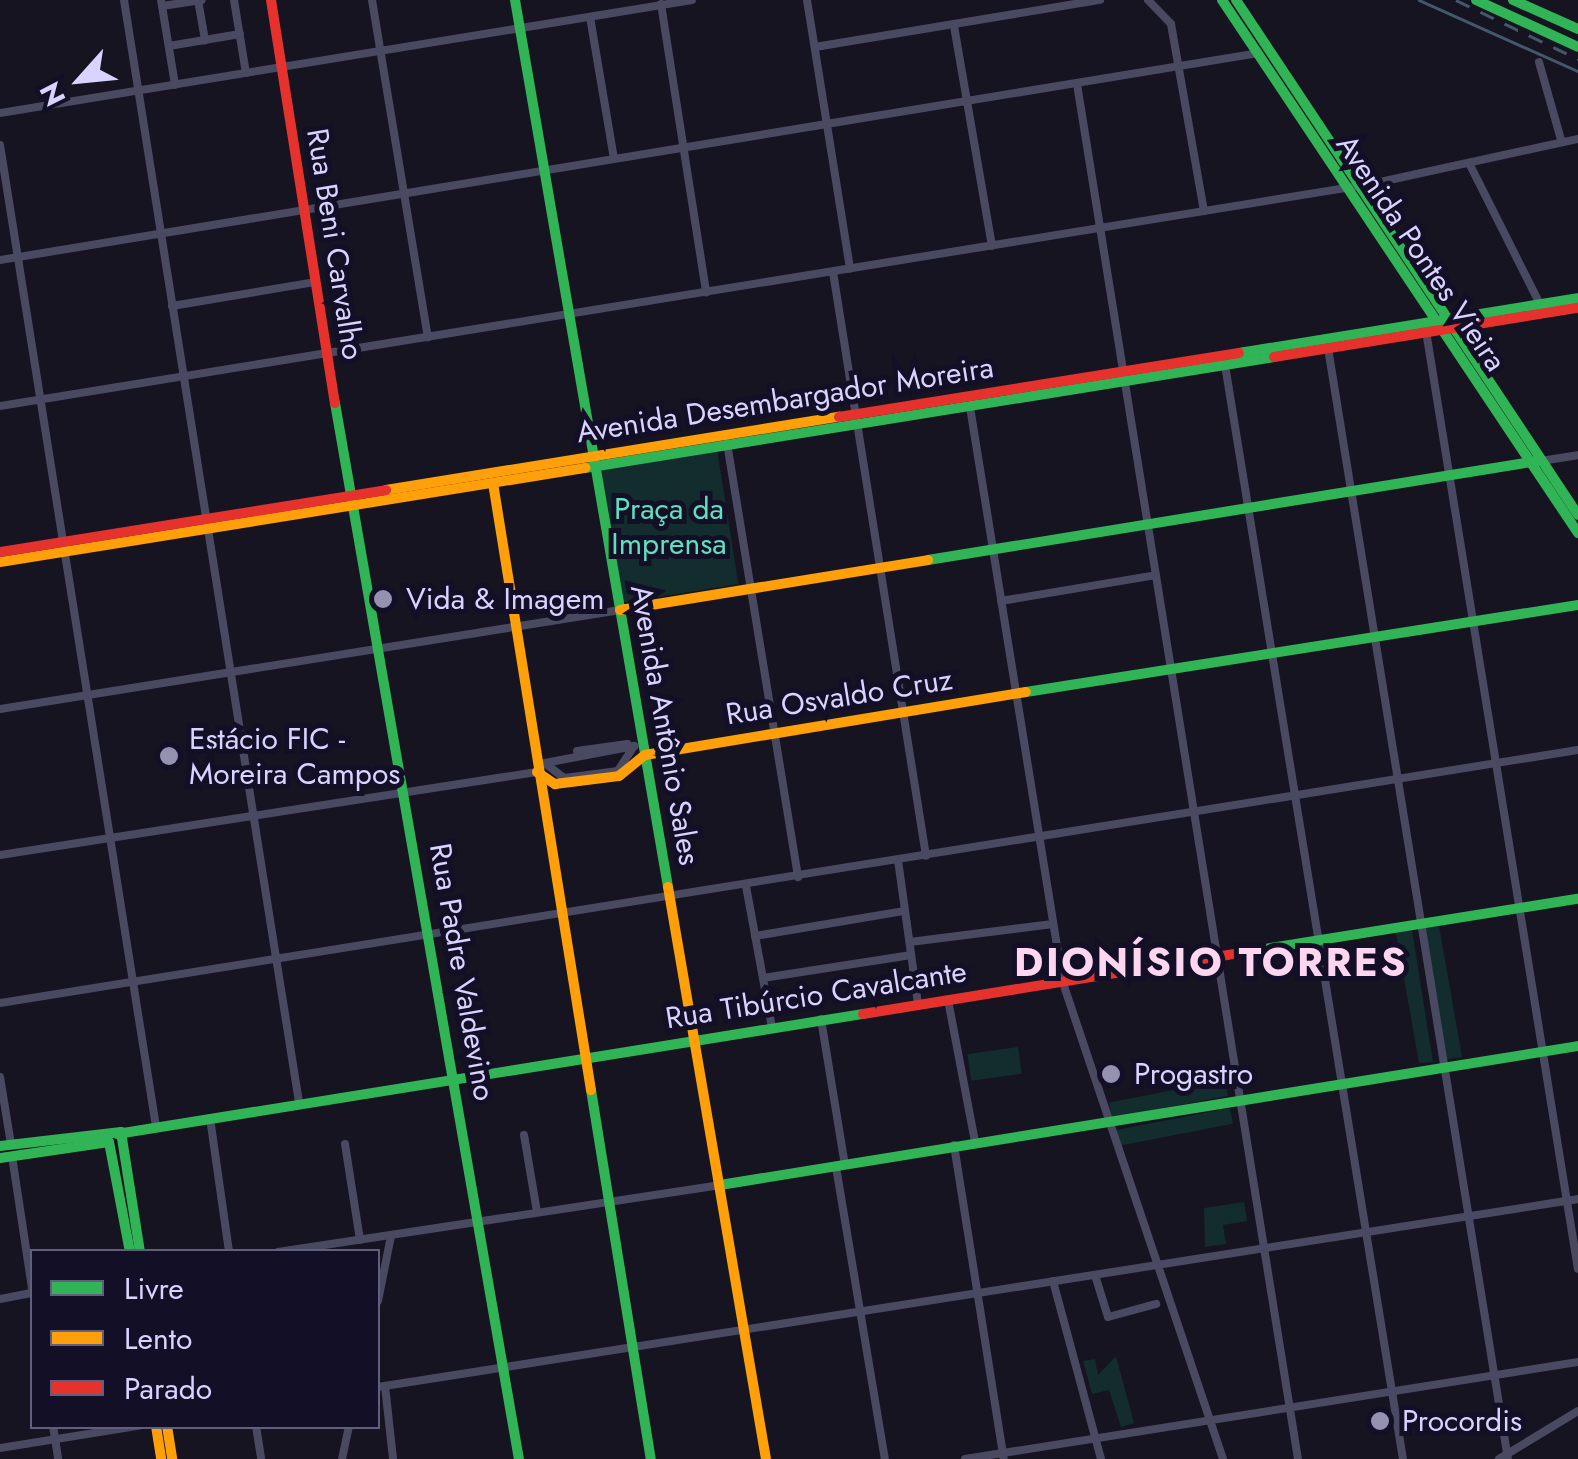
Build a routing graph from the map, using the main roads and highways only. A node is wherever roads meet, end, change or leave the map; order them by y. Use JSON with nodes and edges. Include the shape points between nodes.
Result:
{"nodes":[{"id":1,"x":271,"y":0,"type":"edge"},
{"id":2,"x":515,"y":0,"type":"edge"},
{"id":3,"x":1222,"y":0,"type":"edge"},
{"id":4,"x":1236,"y":0,"type":"edge"},
{"id":5,"x":1476,"y":0,"type":"edge"},
{"id":6,"x":1513,"y":0,"type":"edge"},
{"id":7,"x":1578,"y":29,"type":"edge"},
{"id":8,"x":1578,"y":48,"type":"edge"},
{"id":9,"x":1353,"y":187,"type":"junction"},
{"id":10,"x":1578,"y":298,"type":"edge"},
{"id":11,"x":1578,"y":308,"type":"edge"},
{"id":12,"x":1439,"y":326,"type":"junction"},
{"id":13,"x":1124,"y":376,"type":"junction"},
{"id":14,"x":856,"y":418,"type":"junction"},
{"id":15,"x":592,"y":460,"type":"junction"},
{"id":16,"x":1536,"y":462,"type":"junction"},
{"id":17,"x":493,"y":483,"type":"junction"},
{"id":18,"x":349,"y":501,"type":"junction"},
{"id":19,"x":1578,"y":515,"type":"edge"},
{"id":20,"x":1578,"y":533,"type":"edge"},
{"id":21,"x":64,"y":546,"type":"junction"},
{"id":22,"x":0,"y":552,"type":"edge"},
{"id":23,"x":0,"y":562,"type":"edge"},
{"id":24,"x":1578,"y":605,"type":"edge"},
{"id":25,"x":620,"y":610,"type":"junction"},
{"id":26,"x":645,"y":755,"type":"junction"},
{"id":27,"x":538,"y":772,"type":"junction"},
{"id":28,"x":1578,"y":899,"type":"edge"},
{"id":29,"x":695,"y":1040,"type":"junction"},
{"id":30,"x":1578,"y":1046,"type":"edge"},
{"id":31,"x":587,"y":1056,"type":"junction"},
{"id":32,"x":455,"y":1079,"type":"junction"},
{"id":33,"x":121,"y":1132,"type":"junction"},
{"id":34,"x":102,"y":1141,"type":"junction"},
{"id":35,"x":6,"y":1151,"type":"edge"},
{"id":36,"x":720,"y":1185,"type":"junction"},
{"id":37,"x":130,"y":1249,"type":"edge"},
{"id":38,"x":140,"y":1249,"type":"edge"},
{"id":39,"x":156,"y":1429,"type":"edge"},
{"id":40,"x":167,"y":1429,"type":"edge"},
{"id":41,"x":161,"y":1459,"type":"edge"},
{"id":42,"x":172,"y":1459,"type":"edge"},
{"id":43,"x":519,"y":1459,"type":"edge"},
{"id":44,"x":651,"y":1459,"type":"edge"},
{"id":45,"x":766,"y":1459,"type":"edge"}],
"edges":[{"from":1,"to":18,"type":"main road","name":"Rua Beni Carvalho"},
{"from":2,"to":15,"type":"main road","name":"Avenida Antônio Sales"},
{"from":3,"to":9,"type":"main road","name":"Avenida Pontes Vieira"},
{"from":4,"to":9,"type":"main road","name":"Avenida Pontes Vieira"},
{"from":5,"to":8,"type":"main road"},
{"from":6,"to":7,"type":"main road"},
{"from":9,"to":12,"type":"main road","name":"Avenida Pontes Vieira"},
{"from":10,"to":12,"type":"main road","name":"Avenida Desembargador Moreira"},
{"from":11,"to":12,"type":"main road","name":"Avenida Desembargador Moreira"},
{"from":12,"to":13,"type":"main road","name":"Avenida Desembargador Moreira"},
{"from":12,"to":13,"type":"main road","name":"Avenida Desembargador Moreira"},
{"from":12,"to":16,"type":"main road","name":"Avenida Pontes Vieira"},
{"from":13,"to":14,"type":"main road","name":"Avenida Desembargador Moreira"},
{"from":13,"to":14,"type":"main road","name":"Avenida Desembargador Moreira","via":[[970,407]]},
{"from":14,"to":15,"type":"main road","name":"Avenida Desembargador Moreira"},
{"from":14,"to":15,"type":"main road","name":"Avenida Desembargador Moreira"},
{"from":15,"to":17,"type":"main road","name":"Avenida Desembargador Moreira"},
{"from":15,"to":18,"type":"main road","name":"Avenida Desembargador Moreira"},
{"from":15,"to":25,"type":"main road","name":"Avenida Antônio Sales"},
{"from":16,"to":19,"type":"main road","name":"Avenida Pontes Vieira"},
{"from":16,"to":20,"type":"main road","name":"Avenida Pontes Vieira"},
{"from":16,"to":25,"type":"main road"},
{"from":17,"to":18,"type":"main road","name":"Avenida Desembargador Moreira"},
{"from":17,"to":27,"type":"main road"},
{"from":18,"to":21,"type":"main road","name":"Avenida Desembargador Moreira"},
{"from":18,"to":32,"type":"main road","name":"Rua Padre Valdevino"},
{"from":21,"to":22,"type":"main road","name":"Avenida Desembargador Moreira"},
{"from":21,"to":23,"type":"main road","name":"Avenida Desembargador Moreira"},
{"from":24,"to":26,"type":"main road","name":"Rua Osvaldo Cruz"},
{"from":25,"to":26,"type":"main road","name":"Avenida Antônio Sales","via":[[638,744]]},
{"from":26,"to":27,"type":"main road","name":"Rua Osvaldo Cruz","via":[[619,776],[555,784]]},
{"from":26,"to":29,"type":"main road","name":"Avenida Antônio Sales"},
{"from":27,"to":31,"type":"main road"},
{"from":28,"to":29,"type":"main road","name":"Rua Tibúrcio Cavalcante"},
{"from":29,"to":31,"type":"main road","name":"Rua Tibúrcio Cavalcante"},
{"from":29,"to":36,"type":"main road","name":"Avenida Antônio Sales"},
{"from":30,"to":36,"type":"main road"},
{"from":31,"to":32,"type":"main road","name":"Rua Tibúrcio Cavalcante"},
{"from":31,"to":44,"type":"main road"},
{"from":32,"to":33,"type":"main road","name":"Rua Tibúrcio Cavalcante"},
{"from":32,"to":43,"type":"main road","name":"Rua Padre Valdevino"},
{"from":33,"to":34,"type":"main road","name":"Rua Tibúrcio Cavalcante"},
{"from":33,"to":35,"type":"main road","name":"Rua Tibúrcio Cavalcante"},
{"from":33,"to":38,"type":"main road"},
{"from":34,"to":35,"type":"main road","name":"Rua Tibúrcio Cavalcante"},
{"from":34,"to":37,"type":"main road","via":[[113,1147]]},
{"from":36,"to":45,"type":"main road","name":"Avenida Antônio Sales"},
{"from":39,"to":41,"type":"main road"},
{"from":40,"to":42,"type":"main road"}]}
